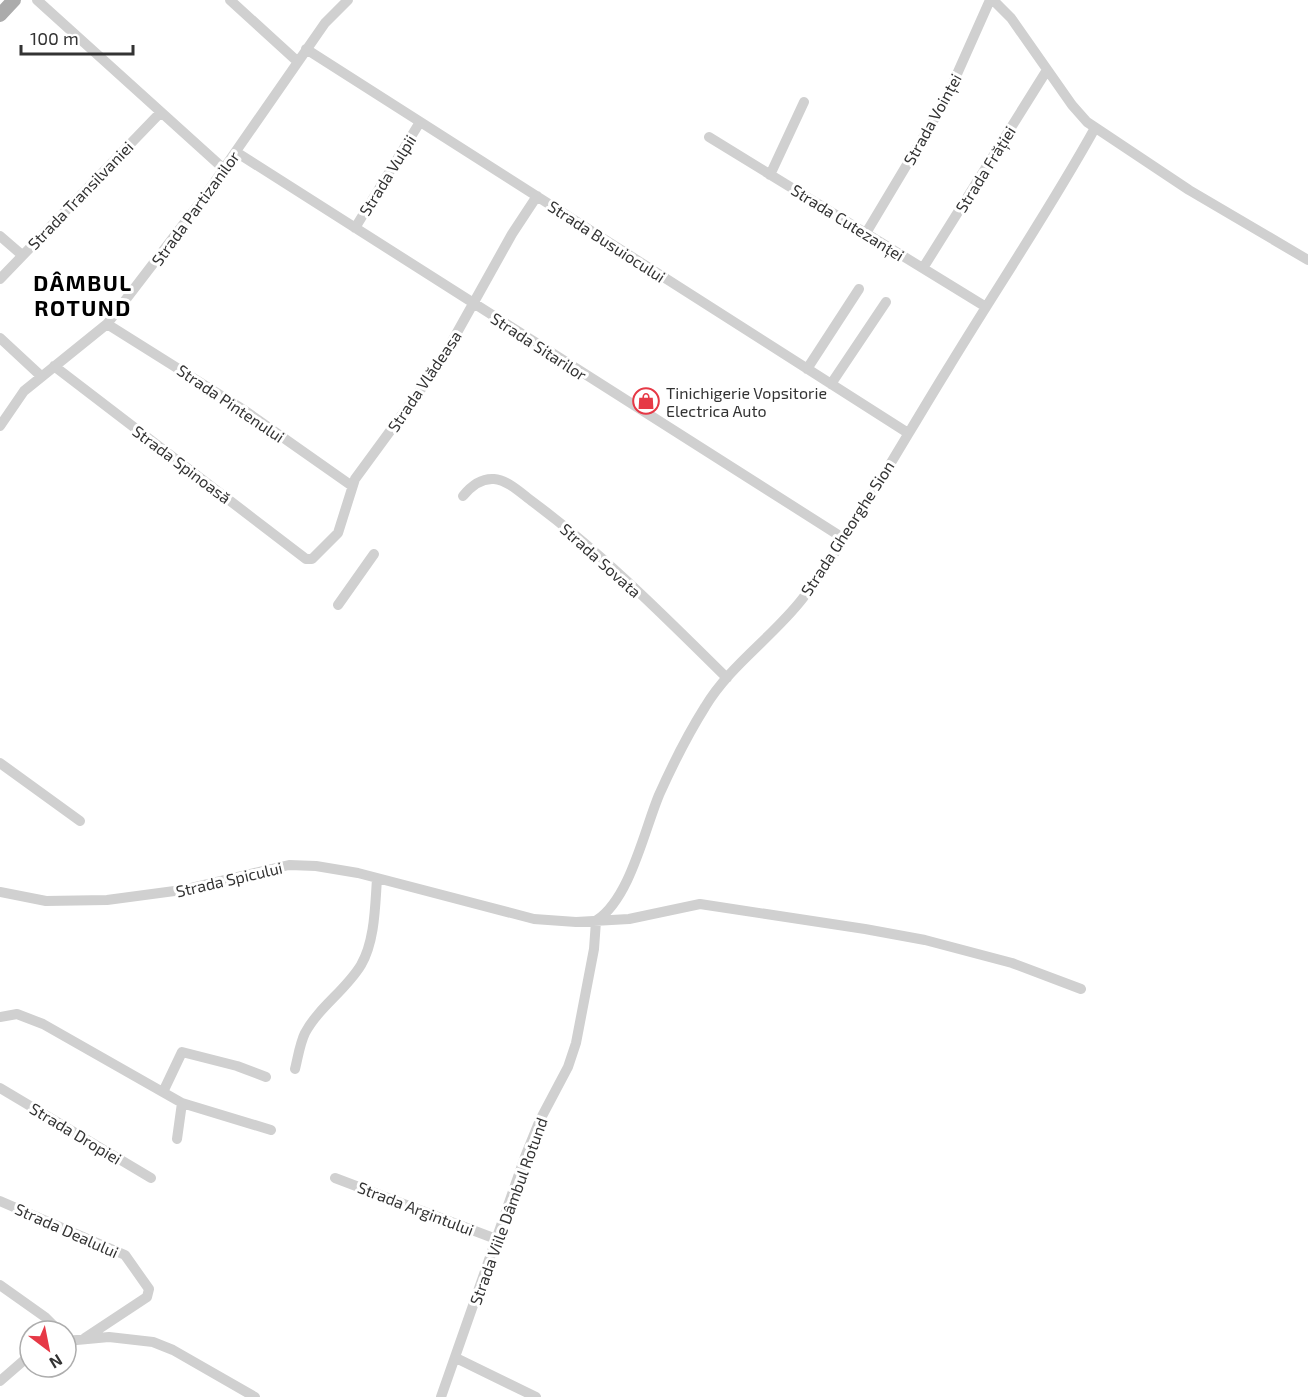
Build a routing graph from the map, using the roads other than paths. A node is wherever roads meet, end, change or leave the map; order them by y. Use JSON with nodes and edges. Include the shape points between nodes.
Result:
{"nodes":[{"id":1,"x":14,"y":0,"type":"edge"},
{"id":2,"x":37,"y":0,"type":"edge"},
{"id":3,"x":230,"y":0,"type":"edge"},
{"id":4,"x":348,"y":0,"type":"edge"},
{"id":5,"x":992,"y":0,"type":"edge"},
{"id":6,"x":0,"y":15,"type":"edge"},
{"id":7,"x":306,"y":50,"type":"junction"},
{"id":8,"x":298,"y":62,"type":"junction"},
{"id":9,"x":1047,"y":69,"type":"junction"},
{"id":10,"x":804,"y":102,"type":"dead end"},
{"id":11,"x":161,"y":112,"type":"junction"},
{"id":12,"x":420,"y":122,"type":"junction"},
{"id":13,"x":1095,"y":128,"type":"junction"},
{"id":14,"x":710,"y":137,"type":"dead end"},
{"id":15,"x":236,"y":152,"type":"junction"},
{"id":16,"x":224,"y":169,"type":"junction"},
{"id":17,"x":770,"y":175,"type":"junction"},
{"id":18,"x":537,"y":196,"type":"junction"},
{"id":19,"x":355,"y":228,"type":"junction"},
{"id":20,"x":866,"y":233,"type":"junction"},
{"id":21,"x":0,"y":236,"type":"edge"},
{"id":22,"x":21,"y":255,"type":"junction"},
{"id":23,"x":1308,"y":260,"type":"edge"},
{"id":24,"x":923,"y":268,"type":"junction"},
{"id":25,"x":0,"y":279,"type":"edge"},
{"id":26,"x":859,"y":289,"type":"dead end"},
{"id":27,"x":886,"y":302,"type":"dead end"},
{"id":28,"x":474,"y":303,"type":"junction"},
{"id":29,"x":986,"y":307,"type":"junction"},
{"id":30,"x":107,"y":324,"type":"junction"},
{"id":31,"x":0,"y":338,"type":"edge"},
{"id":32,"x":54,"y":366,"type":"junction"},
{"id":33,"x":807,"y":369,"type":"junction"},
{"id":34,"x":41,"y":376,"type":"junction"},
{"id":35,"x":831,"y":384,"type":"junction"},
{"id":36,"x":0,"y":426,"type":"edge"},
{"id":37,"x":908,"y":433,"type":"junction"},
{"id":38,"x":352,"y":486,"type":"junction"},
{"id":39,"x":463,"y":496,"type":"dead end"},
{"id":40,"x":843,"y":538,"type":"junction"},
{"id":41,"x":374,"y":554,"type":"dead end"},
{"id":42,"x":310,"y":560,"type":"joint"},
{"id":43,"x":338,"y":604,"type":"dead end"},
{"id":44,"x":727,"y":678,"type":"junction"},
{"id":45,"x":0,"y":764,"type":"edge"},
{"id":46,"x":80,"y":821,"type":"dead end"},
{"id":47,"x":377,"y":879,"type":"junction"},
{"id":48,"x":0,"y":892,"type":"edge"},
{"id":49,"x":596,"y":921,"type":"junction"},
{"id":50,"x":1081,"y":989,"type":"dead end"},
{"id":51,"x":3,"y":1016,"type":"edge"},
{"id":52,"x":295,"y":1069,"type":"dead end"},
{"id":53,"x":266,"y":1077,"type":"dead end"},
{"id":54,"x":0,"y":1088,"type":"edge"},
{"id":55,"x":163,"y":1092,"type":"junction"},
{"id":56,"x":182,"y":1103,"type":"junction"},
{"id":57,"x":271,"y":1130,"type":"dead end"},
{"id":58,"x":177,"y":1139,"type":"dead end"},
{"id":59,"x":151,"y":1178,"type":"dead end"},
{"id":60,"x":335,"y":1178,"type":"dead end"},
{"id":61,"x":0,"y":1201,"type":"edge"},
{"id":62,"x":496,"y":1239,"type":"junction"},
{"id":63,"x":0,"y":1285,"type":"edge"},
{"id":64,"x":47,"y":1319,"type":"edge"},
{"id":65,"x":85,"y":1338,"type":"junction"},
{"id":66,"x":78,"y":1339,"type":"edge"},
{"id":67,"x":456,"y":1358,"type":"junction"},
{"id":68,"x":18,"y":1365,"type":"edge"},
{"id":69,"x":0,"y":1381,"type":"edge"},
{"id":70,"x":255,"y":1397,"type":"edge"},
{"id":71,"x":441,"y":1397,"type":"edge"},
{"id":72,"x":536,"y":1397,"type":"edge"}],
"edges":[{"from":1,"to":6,"type":"main road"},
{"from":2,"to":11,"type":"street"},
{"from":3,"to":8,"type":"street"},
{"from":4,"to":7,"type":"street","name":"Strada Partizanilor"},
{"from":5,"to":9,"type":"street","via":[[1011,18]]},
{"from":5,"to":20,"type":"street","name":"Strada Voinței","via":[[945,101]]},
{"from":7,"to":8,"type":"street","name":"Strada Partizanilor"},
{"from":7,"to":12,"type":"street","name":"Strada Busuiocului"},
{"from":8,"to":15,"type":"street","name":"Strada Partizanilor"},
{"from":9,"to":13,"type":"street","via":[[1080,115]]},
{"from":9,"to":24,"type":"street","name":"Strada Frăției"},
{"from":10,"to":17,"type":"street"},
{"from":11,"to":16,"type":"street"},
{"from":11,"to":22,"type":"street","name":"Strada Transilvaniei"},
{"from":12,"to":18,"type":"street","name":"Strada Busuiocului"},
{"from":12,"to":19,"type":"street","name":"Strada Vulpii"},
{"from":13,"to":23,"type":"street","via":[[1189,190]]},
{"from":13,"to":29,"type":"street","name":"Strada Gheorghe Sion","via":[[1055,201]]},
{"from":14,"to":17,"type":"street","name":"Strada Cutezanței"},
{"from":15,"to":16,"type":"street","name":"Strada Partizanilor"},
{"from":15,"to":19,"type":"street","name":"Strada Sitarilor"},
{"from":16,"to":30,"type":"street","name":"Strada Partizanilor"},
{"from":17,"to":20,"type":"street","name":"Strada Cutezanței"},
{"from":18,"to":28,"type":"street","name":"Strada Vlădeasa"},
{"from":18,"to":33,"type":"street","name":"Strada Busuiocului"},
{"from":19,"to":28,"type":"street","name":"Strada Sitarilor"},
{"from":20,"to":24,"type":"street","name":"Strada Cutezanței"},
{"from":21,"to":22,"type":"street"},
{"from":22,"to":25,"type":"street","name":"Strada Transilvaniei"},
{"from":24,"to":29,"type":"street","name":"Strada Cutezanței"},
{"from":26,"to":33,"type":"street"},
{"from":27,"to":35,"type":"street"},
{"from":28,"to":38,"type":"street","name":"Strada Vlădeasa","via":[[440,363]]},
{"from":28,"to":40,"type":"street","name":"Strada Sitarilor"},
{"from":29,"to":37,"type":"street","name":"Strada Gheorghe Sion"},
{"from":30,"to":32,"type":"street","name":"Strada Partizanilor"},
{"from":30,"to":38,"type":"street","name":"Strada Pintenului","via":[[244,410]]},
{"from":31,"to":34,"type":"street"},
{"from":32,"to":34,"type":"street","name":"Strada Partizanilor"},
{"from":32,"to":42,"type":"street","name":"Strada Spinoasă"},
{"from":33,"to":35,"type":"street","name":"Strada Busuiocului"},
{"from":34,"to":36,"type":"street","name":"Strada Partizanilor","via":[[24,391]]},
{"from":35,"to":37,"type":"street","name":"Strada Busuiocului"},
{"from":37,"to":40,"type":"street","name":"Strada Gheorghe Sion"},
{"from":38,"to":42,"type":"street","name":"Strada Vlădeasa","via":[[342,527]]},
{"from":39,"to":44,"type":"street","name":"Strada Sovata","via":[[486,479],[512,487],[595,551]]},
{"from":40,"to":44,"type":"street","name":"Strada Gheorghe Sion","via":[[802,598],[768,639]]},
{"from":41,"to":43,"type":"street"},
{"from":44,"to":49,"type":"street","name":"Strada Gheorghe Sion","via":[[705,706],[660,794],[626,880],[611,907]]},
{"from":45,"to":46,"type":"street"},
{"from":47,"to":48,"type":"street","name":"Strada Spicului","via":[[316,866],[289,866],[182,890],[107,900],[46,901]]},
{"from":47,"to":49,"type":"street","name":"Strada Spicului","via":[[534,919]]},
{"from":47,"to":52,"type":"street","via":[[365,958],[304,1035]]},
{"from":49,"to":50,"type":"street","name":"Strada Spicului","via":[[709,905],[925,940],[1012,963]]},
{"from":49,"to":62,"type":"street","name":"Strada Viile Dâmbul Rotund","via":[[576,1043],[540,1120]]},
{"from":51,"to":55,"type":"street","via":[[17,1014],[44,1023]]},
{"from":53,"to":55,"type":"street","via":[[237,1065],[182,1052]]},
{"from":54,"to":59,"type":"street","name":"Strada Dropiei"},
{"from":55,"to":56,"type":"street"},
{"from":56,"to":57,"type":"street"},
{"from":56,"to":58,"type":"street"},
{"from":60,"to":62,"type":"street","name":"Strada Argintului"},
{"from":61,"to":65,"type":"street","name":"Strada Dealului","via":[[124,1255],[150,1294]]},
{"from":62,"to":67,"type":"street","name":"Strada Viile Dâmbul Rotund"},
{"from":63,"to":64,"type":"street"},
{"from":65,"to":66,"type":"street"},
{"from":65,"to":70,"type":"street","via":[[109,1337],[163,1345]]},
{"from":67,"to":71,"type":"street","name":"Strada Viile Dâmbul Rotund"},
{"from":67,"to":72,"type":"street"},
{"from":68,"to":69,"type":"street"}]}
